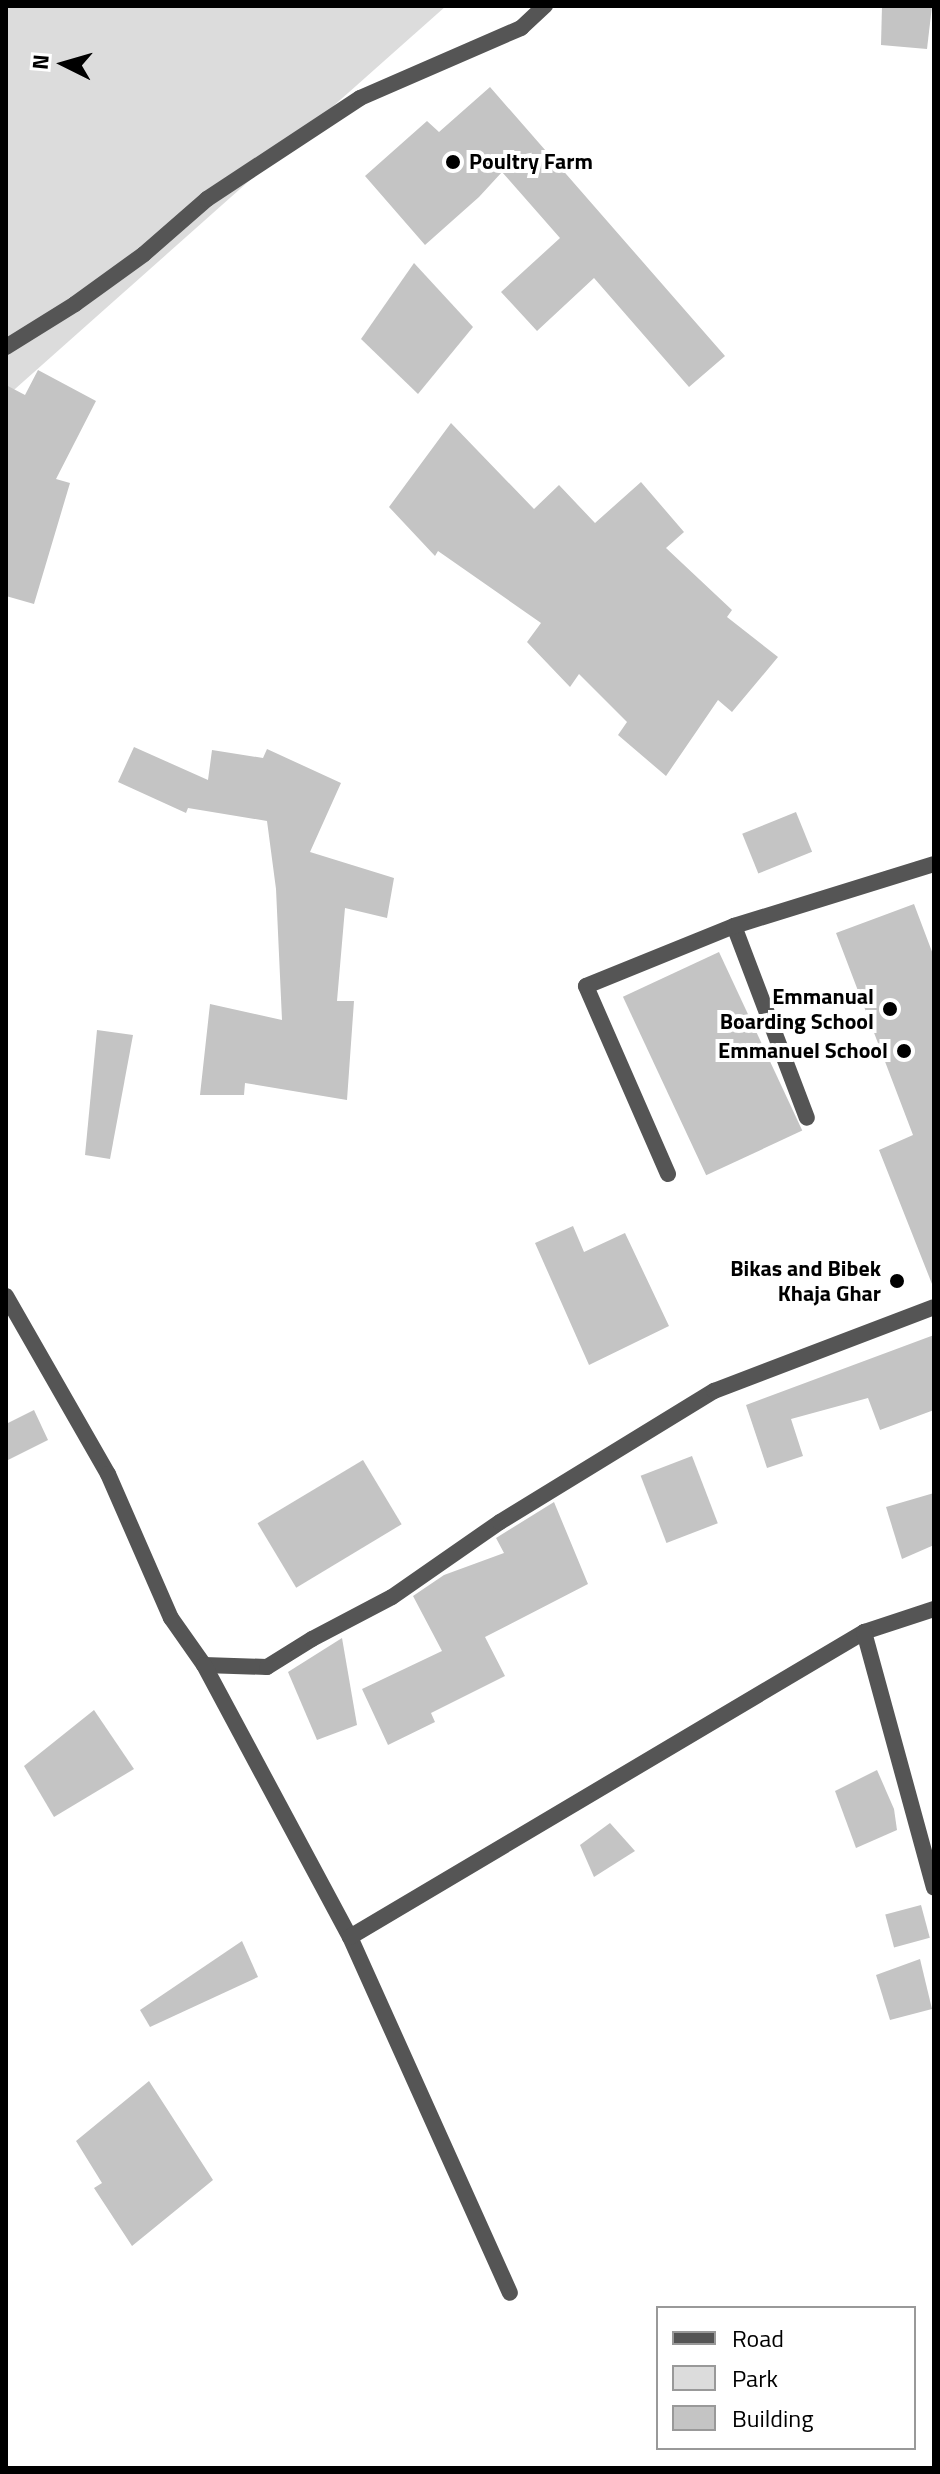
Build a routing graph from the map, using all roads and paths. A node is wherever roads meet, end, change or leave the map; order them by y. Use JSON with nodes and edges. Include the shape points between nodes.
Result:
{"nodes":[{"id":1,"x":545,"y":6,"type":"edge"},
{"id":2,"x":6,"y":347,"type":"edge"},
{"id":3,"x":934,"y":864,"type":"edge"},
{"id":4,"x":734,"y":926,"type":"junction"},
{"id":5,"x":807,"y":1118,"type":"dead end"},
{"id":6,"x":668,"y":1174,"type":"dead end"},
{"id":7,"x":6,"y":1296,"type":"edge"},
{"id":8,"x":934,"y":1307,"type":"edge"},
{"id":9,"x":934,"y":1609,"type":"edge"},
{"id":10,"x":864,"y":1632,"type":"junction"},
{"id":11,"x":204,"y":1665,"type":"junction"},
{"id":12,"x":934,"y":1888,"type":"edge"},
{"id":13,"x":350,"y":1937,"type":"junction"},
{"id":14,"x":510,"y":2293,"type":"dead end"}],
"edges":[{"from":1,"to":2,"type":"street","via":[[521,28],[360,98],[207,199],[144,254]]},
{"from":3,"to":4,"type":"street"},
{"from":4,"to":5,"type":"street"},
{"from":4,"to":6,"type":"street","via":[[586,986]]},
{"from":7,"to":11,"type":"street","via":[[108,1474],[171,1618]]},
{"from":8,"to":11,"type":"street","via":[[714,1391],[500,1522],[392,1597],[267,1667]]},
{"from":9,"to":10,"type":"street"},
{"from":10,"to":12,"type":"street"},
{"from":10,"to":13,"type":"street"},
{"from":11,"to":13,"type":"street"},
{"from":13,"to":14,"type":"street"}]}
